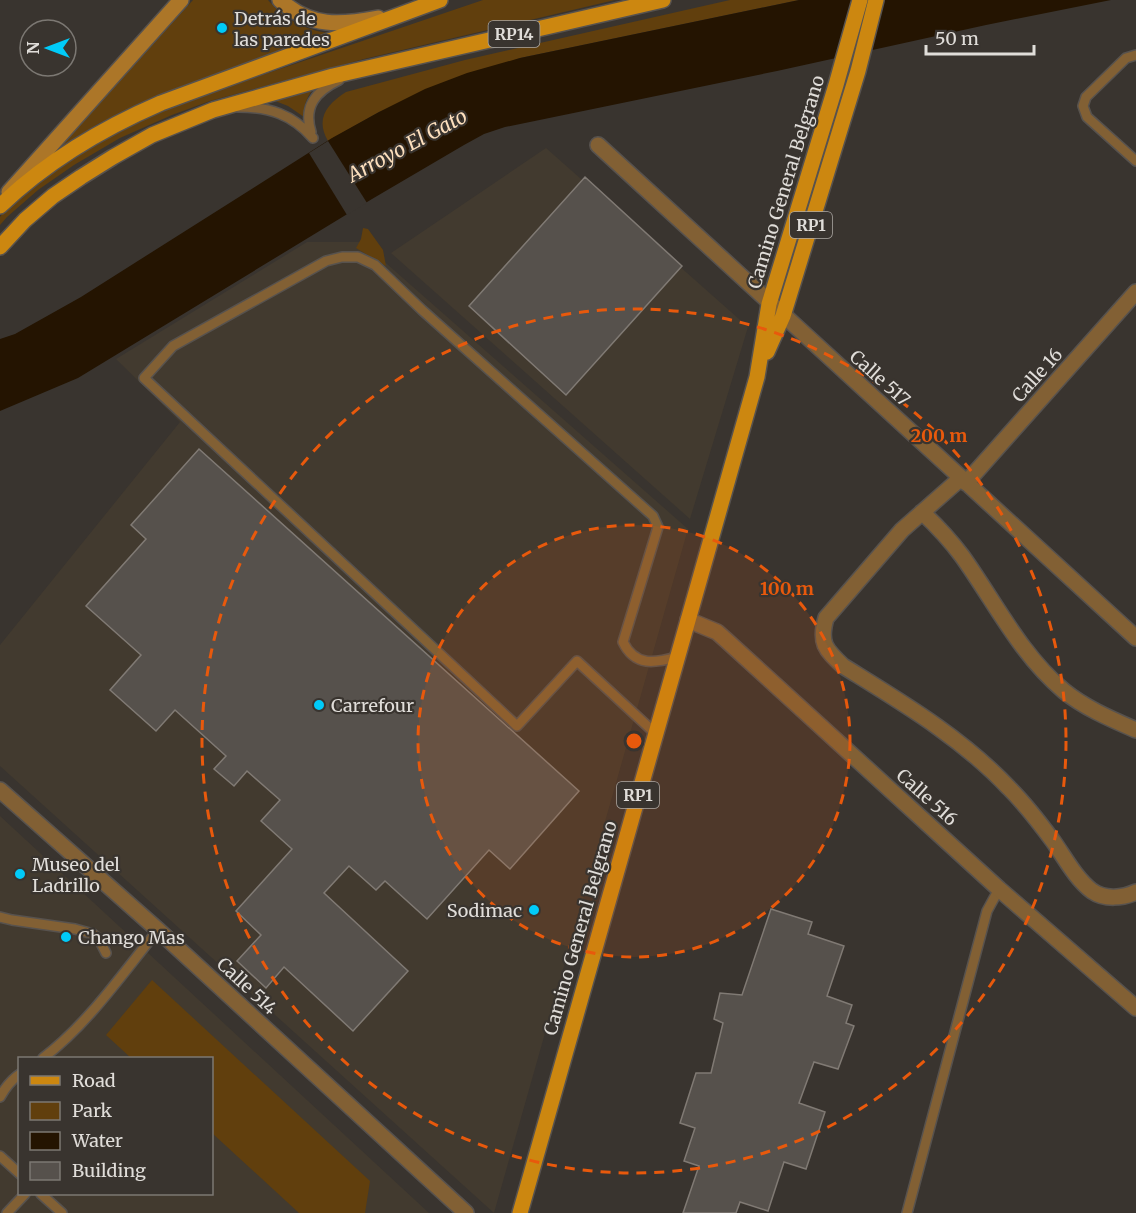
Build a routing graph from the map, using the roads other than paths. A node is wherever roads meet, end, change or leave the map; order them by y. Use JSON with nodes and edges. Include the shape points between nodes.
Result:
{"nodes":[{"id":1,"x":181,"y":0,"type":"edge"},
{"id":2,"x":280,"y":0,"type":"edge"},
{"id":3,"x":440,"y":0,"type":"edge"},
{"id":4,"x":663,"y":0,"type":"edge"},
{"id":5,"x":860,"y":0,"type":"edge"},
{"id":6,"x":876,"y":0,"type":"edge"},
{"id":7,"x":396,"y":15,"type":"junction"},
{"id":8,"x":1136,"y":56,"type":"edge"},
{"id":9,"x":364,"y":69,"type":"junction"},
{"id":10,"x":200,"y":115,"type":"junction"},
{"id":11,"x":598,"y":146,"type":"dead end"},
{"id":12,"x":1136,"y":161,"type":"edge"},
{"id":13,"x":0,"y":203,"type":"edge"},
{"id":14,"x":0,"y":247,"type":"edge"},
{"id":15,"x":1136,"y":292,"type":"edge"},
{"id":16,"x":769,"y":304,"type":"junction"},
{"id":17,"x":783,"y":316,"type":"junction"},
{"id":18,"x":757,"y":377,"type":"junction"},
{"id":19,"x":963,"y":480,"type":"junction"},
{"id":20,"x":922,"y":512,"type":"junction"},
{"id":21,"x":688,"y":620,"type":"junction"},
{"id":22,"x":1136,"y":638,"type":"edge"},
{"id":23,"x":677,"y":657,"type":"junction"},
{"id":24,"x":1136,"y":730,"type":"edge"},
{"id":25,"x":656,"y":733,"type":"junction"},
{"id":26,"x":0,"y":790,"type":"edge"},
{"id":27,"x":999,"y":889,"type":"junction"},
{"id":28,"x":1136,"y":892,"type":"edge"},
{"id":29,"x":0,"y":917,"type":"edge"},
{"id":30,"x":158,"y":930,"type":"junction"},
{"id":31,"x":106,"y":953,"type":"dead end"},
{"id":32,"x":1136,"y":1008,"type":"edge"},
{"id":33,"x":45,"y":1057,"type":"edge"},
{"id":34,"x":18,"y":1075,"type":"edge"},
{"id":35,"x":0,"y":1097,"type":"edge"},
{"id":36,"x":0,"y":1155,"type":"edge"},
{"id":37,"x":18,"y":1172,"type":"edge"},
{"id":38,"x":24,"y":1195,"type":"edge"},
{"id":39,"x":42,"y":1195,"type":"edge"},
{"id":40,"x":58,"y":1212,"type":"edge"},
{"id":41,"x":7,"y":1213,"type":"edge"},
{"id":42,"x":466,"y":1213,"type":"edge"},
{"id":43,"x":520,"y":1213,"type":"edge"},
{"id":44,"x":906,"y":1213,"type":"edge"}],
"edges":[{"from":1,"to":13,"type":"main road"},
{"from":2,"to":7,"type":"main road","via":[[303,16],[325,23],[352,23]]},
{"from":3,"to":7,"type":"main road"},
{"from":4,"to":9,"type":"main road","number":"RP14"},
{"from":5,"to":16,"type":"main road","name":"Camino General Belgrano","number":"RP1"},
{"from":6,"to":17,"type":"main road","name":"Camino General Belgrano","number":"RP1"},
{"from":7,"to":13,"type":"main road","via":[[131,116],[83,141]]},
{"from":8,"to":12,"type":"lane","via":[[1126,58],[1086,97],[1083,106],[1087,117]]},
{"from":9,"to":10,"type":"main road","number":"RP14"},
{"from":9,"to":10,"type":"lane","via":[[332,83],[314,99],[308,115],[313,138],[289,118],[264,109],[236,107]]},
{"from":10,"to":14,"type":"main road","number":"RP14","via":[[152,135],[81,177],[32,214]]},
{"from":11,"to":16,"type":"street","name":"Calle 517"},
{"from":15,"to":19,"type":"street","name":"Calle 16"},
{"from":16,"to":17,"type":"street","name":"Calle 517"},
{"from":16,"to":18,"type":"main road","name":"Camino General Belgrano","number":"RP1"},
{"from":17,"to":18,"type":"main road","name":"Camino General Belgrano","number":"RP1"},
{"from":17,"to":19,"type":"street","name":"Calle 517"},
{"from":18,"to":21,"type":"main road","name":"Camino General Belgrano","number":"RP1"},
{"from":19,"to":20,"type":"street","name":"Calle 16"},
{"from":19,"to":22,"type":"street","name":"Calle 517"},
{"from":20,"to":24,"type":"street","via":[[962,556],[1043,671],[1082,704]]},
{"from":20,"to":28,"type":"street","name":"Calle 16","via":[[826,618],[824,644],[843,666],[930,720],[989,768],[1036,817],[1078,877],[1095,893],[1123,897]]},
{"from":21,"to":23,"type":"main road","name":"Camino General Belgrano","number":"RP1"},
{"from":21,"to":27,"type":"street","name":"Calle 516","via":[[717,632]]},
{"from":23,"to":25,"type":"main road","name":"Camino General Belgrano","number":"RP1"},
{"from":23,"to":25,"type":"lane","via":[[656,663],[640,660],[627,651],[623,642],[658,527],[653,516],[375,265],[357,257],[326,261],[173,346],[144,378],[517,726],[577,661]]},
{"from":25,"to":43,"type":"main road","name":"Camino General Belgrano","number":"RP1"},
{"from":26,"to":30,"type":"street","name":"Calle 514"},
{"from":27,"to":32,"type":"street","name":"Calle 516"},
{"from":27,"to":44,"type":"lane","via":[[987,911]]},
{"from":29,"to":31,"type":"lane","via":[[93,934]]},
{"from":30,"to":33,"type":"lane","via":[[85,1019]]},
{"from":30,"to":42,"type":"street","name":"Calle 514"},
{"from":34,"to":35,"type":"lane"},
{"from":36,"to":37,"type":"lane"},
{"from":38,"to":41,"type":"lane"},
{"from":39,"to":40,"type":"lane"}]}
